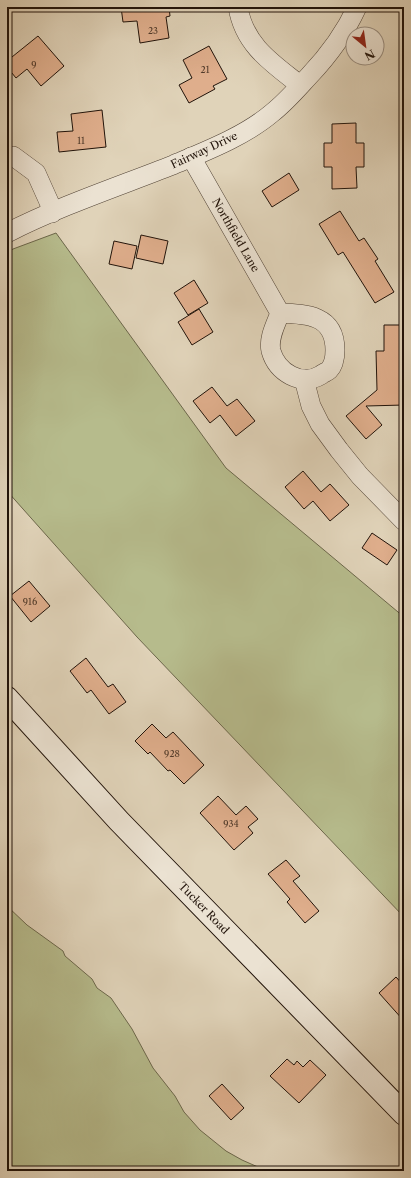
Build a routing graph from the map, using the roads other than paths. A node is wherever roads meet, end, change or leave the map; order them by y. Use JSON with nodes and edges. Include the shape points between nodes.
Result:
{"nodes":[{"id":1,"x":238,"y":7,"type":"edge"},
{"id":2,"x":357,"y":7,"type":"edge"},
{"id":3,"x":300,"y":85,"type":"junction"},
{"id":4,"x":7,"y":157,"type":"edge"},
{"id":5,"x":191,"y":157,"type":"junction"},
{"id":6,"x":52,"y":213,"type":"junction"},
{"id":7,"x":7,"y":233,"type":"edge"},
{"id":8,"x":280,"y":313,"type":"junction"},
{"id":9,"x":304,"y":379,"type":"junction"},
{"id":10,"x":404,"y":521,"type":"edge"},
{"id":11,"x":7,"y":698,"type":"edge"},
{"id":12,"x":404,"y":1114,"type":"edge"}],
"edges":[{"from":1,"to":3,"type":"street","via":[[248,37],[275,66]]},
{"from":2,"to":3,"type":"street","name":"Fairway Drive","via":[[333,48]]},
{"from":3,"to":5,"type":"street","name":"Fairway Drive","via":[[272,114],[254,126]]},
{"from":4,"to":6,"type":"street","via":[[13,156],[36,172]]},
{"from":5,"to":6,"type":"street","name":"Fairway Drive"},
{"from":5,"to":8,"type":"street","name":"Northfield Lane"},
{"from":6,"to":7,"type":"street","name":"Fairway Drive"},
{"from":8,"to":9,"type":"street","via":[[271,337],[271,350],[278,366],[290,376]]},
{"from":8,"to":9,"type":"street","via":[[306,314],[321,319],[335,340],[335,358],[329,370],[318,377]]},
{"from":9,"to":10,"type":"street","via":[[310,406],[320,424],[360,476]]},
{"from":11,"to":12,"type":"main road","name":"Tucker Road","via":[[120,821]]}]}
